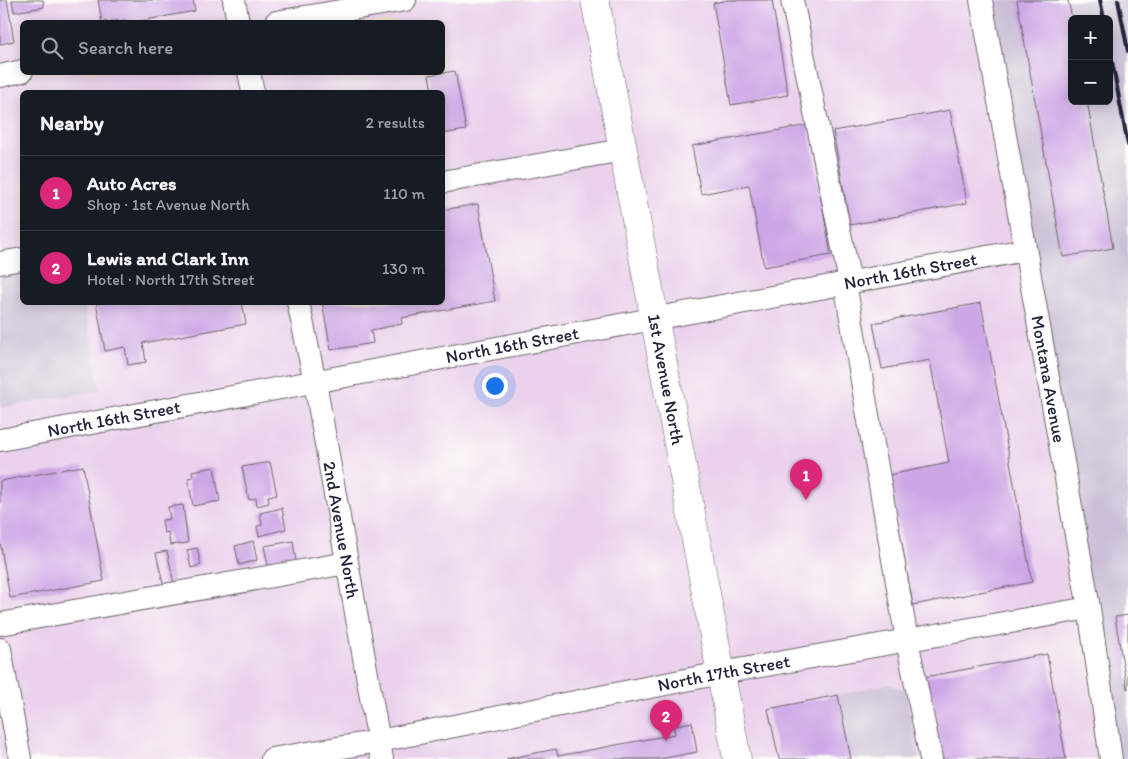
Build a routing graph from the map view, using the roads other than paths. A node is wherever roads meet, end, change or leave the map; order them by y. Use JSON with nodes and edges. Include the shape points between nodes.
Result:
{"nodes":[{"id":1,"x":234,"y":0,"type":"edge"},
{"id":2,"x":405,"y":0,"type":"edge"},
{"id":3,"x":595,"y":0,"type":"edge"},
{"id":4,"x":792,"y":0,"type":"edge"},
{"id":5,"x":981,"y":0,"type":"edge"},
{"id":6,"x":238,"y":20,"type":"edge"},
{"id":7,"x":288,"y":20,"type":"edge"},
{"id":8,"x":20,"y":71,"type":"edge"},
{"id":9,"x":250,"y":75,"type":"edge"},
{"id":10,"x":0,"y":76,"type":"edge"},
{"id":11,"x":253,"y":90,"type":"edge"},
{"id":12,"x":623,"y":150,"type":"junction"},
{"id":13,"x":445,"y":181,"type":"edge"},
{"id":14,"x":1025,"y":250,"type":"junction"},
{"id":15,"x":20,"y":259,"type":"edge"},
{"id":16,"x":0,"y":263,"type":"edge"},
{"id":17,"x":847,"y":283,"type":"junction"},
{"id":18,"x":299,"y":305,"type":"edge"},
{"id":19,"x":655,"y":320,"type":"junction"},
{"id":20,"x":314,"y":382,"type":"junction"},
{"id":21,"x":0,"y":440,"type":"edge"},
{"id":22,"x":347,"y":563,"type":"junction"},
{"id":23,"x":1089,"y":608,"type":"junction"},
{"id":24,"x":0,"y":624,"type":"edge"},
{"id":25,"x":907,"y":640,"type":"junction"},
{"id":26,"x":0,"y":649,"type":"edge"},
{"id":27,"x":721,"y":673,"type":"junction"},
{"id":28,"x":380,"y":750,"type":"edge"},
{"id":29,"x":20,"y":759,"type":"edge"},
{"id":30,"x":272,"y":759,"type":"edge"},
{"id":31,"x":737,"y":759,"type":"edge"},
{"id":32,"x":931,"y":759,"type":"edge"},
{"id":33,"x":1111,"y":759,"type":"edge"}],
"edges":[{"from":1,"to":6,"type":"street"},
{"from":2,"to":7,"type":"street"},
{"from":3,"to":12,"type":"main road","name":"1st Avenue North"},
{"from":4,"to":17,"type":"street"},
{"from":5,"to":14,"type":"street","name":"Montana Avenue"},
{"from":8,"to":10,"type":"street"},
{"from":9,"to":11,"type":"street"},
{"from":12,"to":13,"type":"street"},
{"from":12,"to":19,"type":"main road","name":"1st Avenue North"},
{"from":14,"to":17,"type":"street","name":"North 16th Street"},
{"from":14,"to":23,"type":"street","name":"Montana Avenue"},
{"from":15,"to":16,"type":"street"},
{"from":17,"to":19,"type":"street","name":"North 16th Street"},
{"from":17,"to":25,"type":"street"},
{"from":18,"to":20,"type":"street","name":"2nd Avenue North"},
{"from":19,"to":20,"type":"street","name":"North 16th Street"},
{"from":19,"to":27,"type":"main road","name":"1st Avenue North"},
{"from":20,"to":21,"type":"street","name":"North 16th Street"},
{"from":20,"to":22,"type":"street","name":"2nd Avenue North"},
{"from":22,"to":24,"type":"street"},
{"from":22,"to":28,"type":"street","name":"2nd Avenue North"},
{"from":23,"to":25,"type":"street","name":"North 17th Street"},
{"from":23,"to":33,"type":"street","name":"Montana Avenue"},
{"from":25,"to":27,"type":"street","name":"North 17th Street"},
{"from":25,"to":32,"type":"street"},
{"from":26,"to":29,"type":"street"},
{"from":27,"to":28,"type":"street","name":"North 17th Street"},
{"from":27,"to":31,"type":"main road","name":"1st Avenue North"},
{"from":28,"to":30,"type":"street","name":"North 17th Street"}]}
